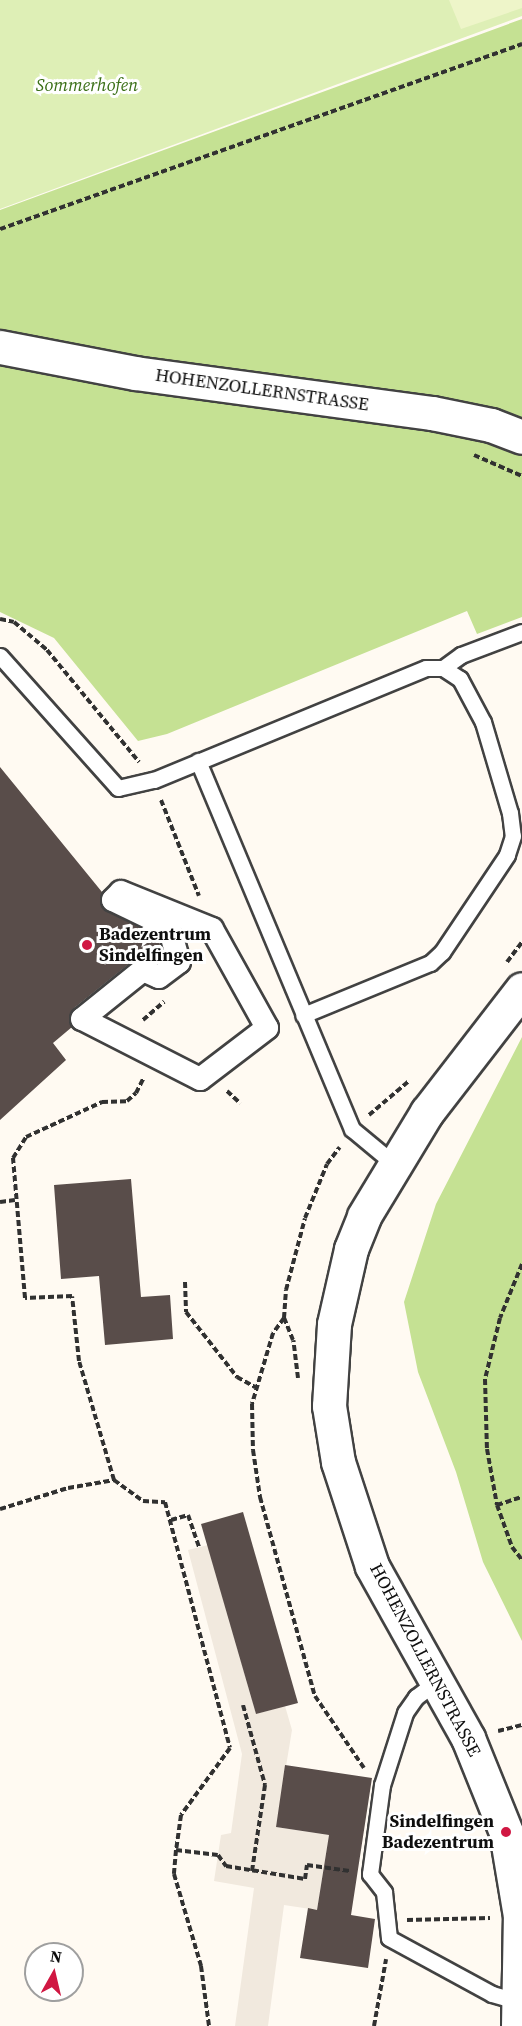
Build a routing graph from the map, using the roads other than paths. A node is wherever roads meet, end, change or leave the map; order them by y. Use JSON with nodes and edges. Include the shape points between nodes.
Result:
{"nodes":[{"id":1,"x":0,"y":347,"type":"edge"},
{"id":2,"x":522,"y":437,"type":"edge"},
{"id":3,"x":522,"y":632,"type":"edge"},
{"id":4,"x":0,"y":656,"type":"edge"},
{"id":5,"x":443,"y":668,"type":"junction"},
{"id":6,"x":198,"y":761,"type":"junction"},
{"id":7,"x":522,"y":990,"type":"edge"},
{"id":8,"x":303,"y":1015,"type":"junction"},
{"id":9,"x":154,"y":1056,"type":"joint"},
{"id":10,"x":393,"y":1162,"type":"junction"},
{"id":11,"x":436,"y":1682,"type":"junction"},
{"id":12,"x":519,"y":2014,"type":"edge"}],
"edges":[{"from":1,"to":2,"type":"street","name":"HOHENZOLLERNSTRASSE","via":[[146,374],[432,413],[490,425]]},
{"from":3,"to":5,"type":"lane","via":[[461,655]]},
{"from":4,"to":6,"type":"lane","via":[[118,788],[153,780]]},
{"from":5,"to":6,"type":"lane","via":[[426,668]]},
{"from":5,"to":8,"type":"lane","via":[[460,679],[483,722],[510,813],[513,836],[507,855],[430,963]]},
{"from":6,"to":8,"type":"lane"},
{"from":7,"to":10,"type":"street","name":"HOHENZOLLERNSTRASSE"},
{"from":8,"to":10,"type":"lane","via":[[352,1129]]},
{"from":9,"to":9,"type":"street","via":[[82,1019],[143,970],[159,977],[179,962],[169,927],[114,900],[121,892],[212,929],[267,1028],[200,1079]]},
{"from":10,"to":11,"type":"street","name":"HOHENZOLLERNSTRASSE","via":[[351,1249],[334,1324],[329,1406],[338,1462],[372,1566]]},
{"from":11,"to":12,"type":"street","name":"HOHENZOLLERNSTRASSE","via":[[488,1778],[506,1832],[505,1917]]},
{"from":11,"to":12,"type":"lane","via":[[405,1713],[382,1785],[370,1874],[384,1892],[389,1938],[492,1994]]}]}
